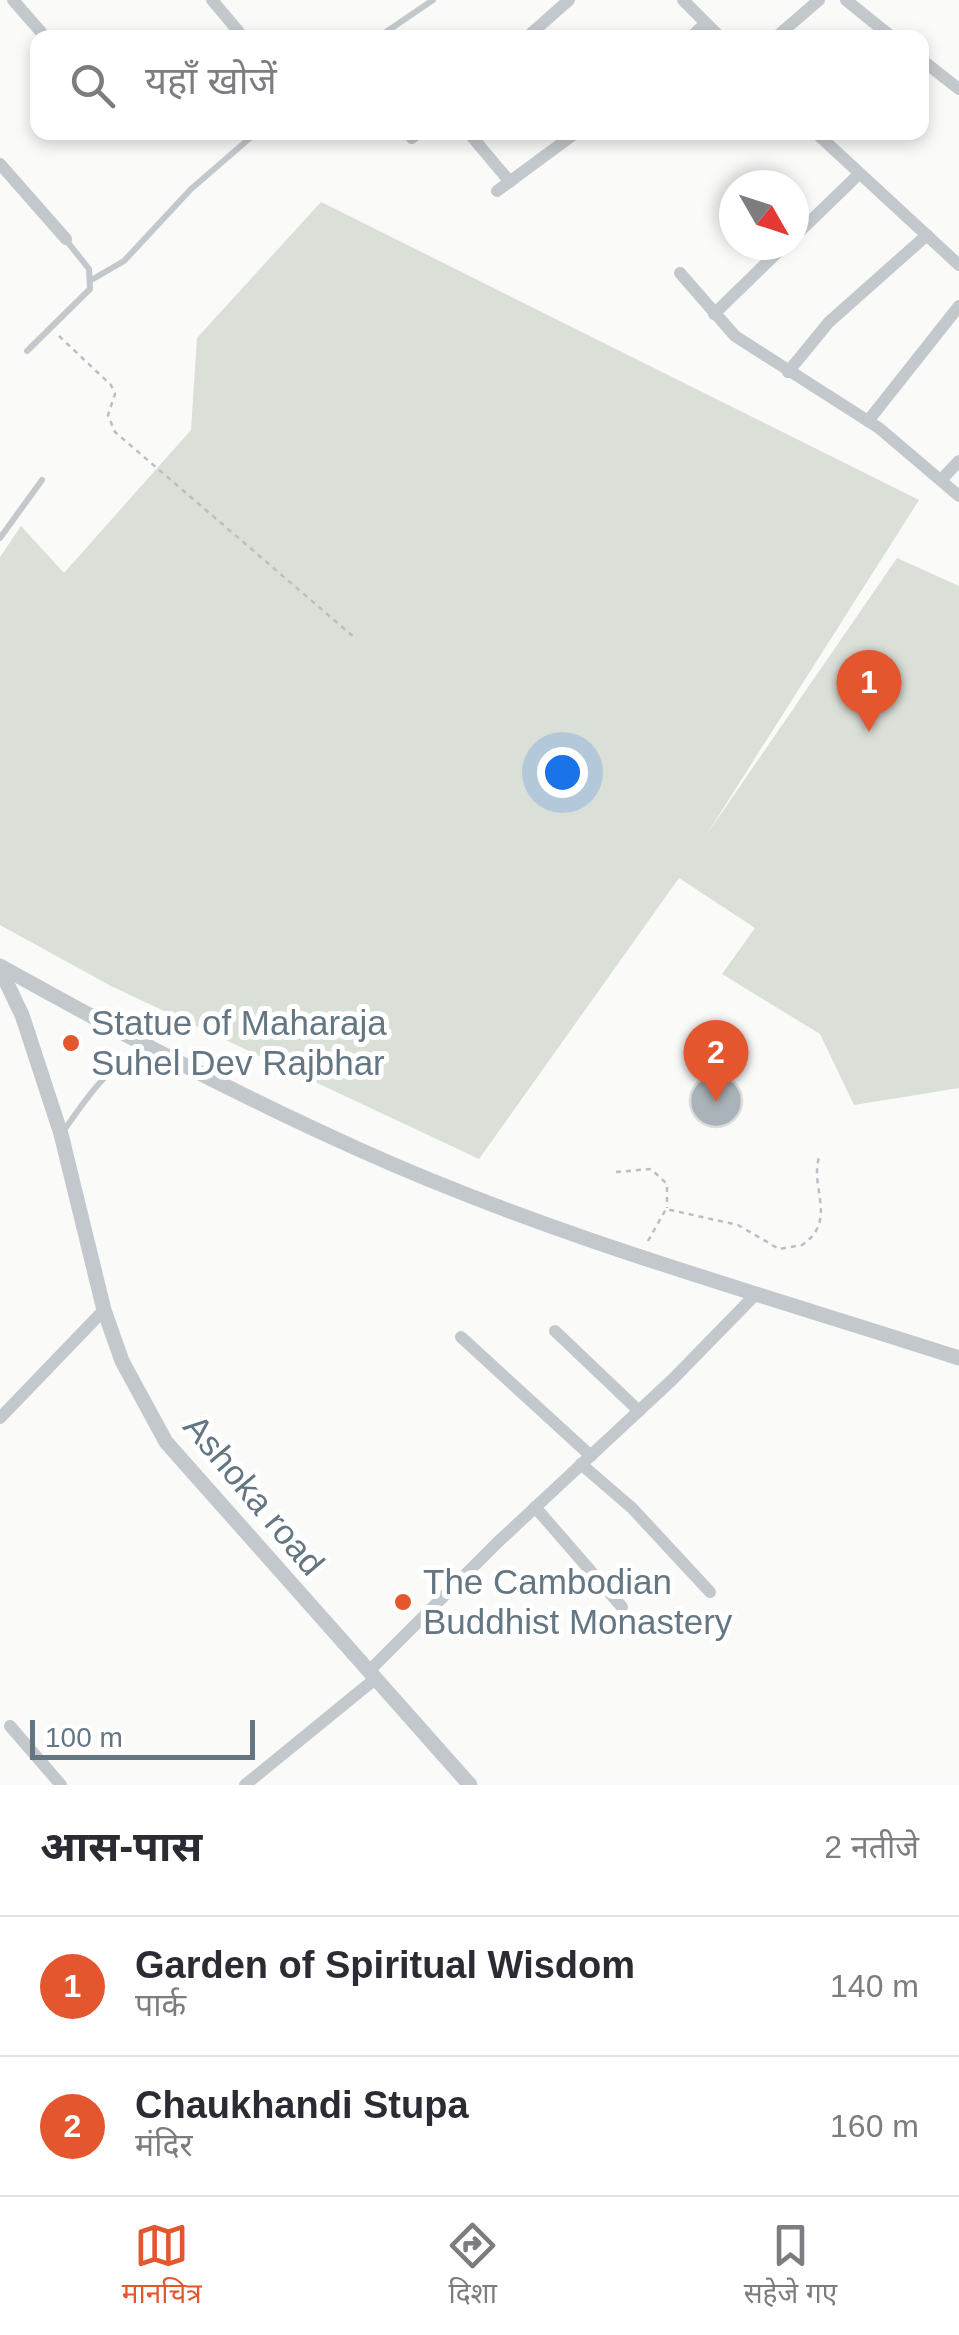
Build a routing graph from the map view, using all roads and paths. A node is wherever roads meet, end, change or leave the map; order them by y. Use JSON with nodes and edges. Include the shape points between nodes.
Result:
{"nodes":[{"id":1,"x":13,"y":0,"type":"edge"},
{"id":2,"x":212,"y":0,"type":"edge"},
{"id":3,"x":433,"y":0,"type":"edge"},
{"id":4,"x":568,"y":0,"type":"edge"},
{"id":5,"x":683,"y":0,"type":"edge"},
{"id":6,"x":819,"y":0,"type":"edge"},
{"id":7,"x":846,"y":0,"type":"edge"},
{"id":8,"x":706,"y":23,"type":"junction"},
{"id":9,"x":38,"y":30,"type":"edge"},
{"id":10,"x":237,"y":30,"type":"edge"},
{"id":11,"x":389,"y":30,"type":"edge"},
{"id":12,"x":535,"y":30,"type":"edge"},
{"id":13,"x":699,"y":30,"type":"edge"},
{"id":14,"x":713,"y":30,"type":"edge"},
{"id":15,"x":784,"y":30,"type":"edge"},
{"id":16,"x":883,"y":30,"type":"edge"},
{"id":17,"x":929,"y":65,"type":"edge"},
{"id":18,"x":959,"y":89,"type":"edge"},
{"id":19,"x":248,"y":140,"type":"edge"},
{"id":20,"x":475,"y":140,"type":"edge"},
{"id":21,"x":566,"y":140,"type":"edge"},
{"id":22,"x":823,"y":140,"type":"edge"},
{"id":23,"x":0,"y":164,"type":"edge"},
{"id":24,"x":859,"y":174,"type":"junction"},
{"id":25,"x":510,"y":182,"type":"junction"},
{"id":26,"x":497,"y":191,"type":"dead end"},
{"id":27,"x":809,"y":222,"type":"edge"},
{"id":28,"x":926,"y":235,"type":"junction"},
{"id":29,"x":66,"y":239,"type":"joint"},
{"id":30,"x":959,"y":244,"type":"edge"},
{"id":31,"x":770,"y":260,"type":"edge"},
{"id":32,"x":955,"y":261,"type":"edge"},
{"id":33,"x":680,"y":273,"type":"dead end"},
{"id":34,"x":92,"y":279,"type":"junction"},
{"id":35,"x":959,"y":306,"type":"edge"},
{"id":36,"x":714,"y":314,"type":"junction"},
{"id":37,"x":50,"y":328,"type":"junction"},
{"id":38,"x":27,"y":351,"type":"dead end"},
{"id":39,"x":788,"y":372,"type":"junction"},
{"id":40,"x":868,"y":421,"type":"junction"},
{"id":41,"x":959,"y":462,"type":"edge"},
{"id":42,"x":42,"y":480,"type":"dead end"},
{"id":43,"x":941,"y":480,"type":"junction"},
{"id":44,"x":959,"y":496,"type":"edge"},
{"id":45,"x":0,"y":538,"type":"edge"},
{"id":46,"x":355,"y":638,"type":"dead end"},
{"id":47,"x":0,"y":968,"type":"edge"},
{"id":48,"x":150,"y":1050,"type":"junction"},
{"id":49,"x":61,"y":1134,"type":"junction"},
{"id":50,"x":820,"y":1154,"type":"dead end"},
{"id":51,"x":616,"y":1172,"type":"dead end"},
{"id":52,"x":666,"y":1210,"type":"junction"},
{"id":53,"x":640,"y":1255,"type":"junction"},
{"id":54,"x":757,"y":1293,"type":"junction"},
{"id":55,"x":104,"y":1310,"type":"junction"},
{"id":56,"x":555,"y":1331,"type":"dead end"},
{"id":57,"x":461,"y":1337,"type":"dead end"},
{"id":58,"x":959,"y":1358,"type":"edge"},
{"id":59,"x":638,"y":1411,"type":"junction"},
{"id":60,"x":0,"y":1418,"type":"edge"},
{"id":61,"x":586,"y":1460,"type":"junction"},
{"id":62,"x":535,"y":1507,"type":"junction"},
{"id":63,"x":710,"y":1592,"type":"dead end"},
{"id":64,"x":622,"y":1607,"type":"dead end"},
{"id":65,"x":372,"y":1675,"type":"junction"},
{"id":66,"x":10,"y":1726,"type":"dead end"},
{"id":67,"x":61,"y":1785,"type":"edge"},
{"id":68,"x":246,"y":1785,"type":"edge"},
{"id":69,"x":470,"y":1785,"type":"edge"}],
"edges":[{"from":1,"to":9,"type":"street"},
{"from":2,"to":10,"type":"street"},
{"from":3,"to":11,"type":"lane"},
{"from":4,"to":12,"type":"street"},
{"from":5,"to":8,"type":"street"},
{"from":6,"to":15,"type":"street"},
{"from":7,"to":16,"type":"street"},
{"from":8,"to":13,"type":"street"},
{"from":8,"to":14,"type":"street"},
{"from":17,"to":18,"type":"street"},
{"from":19,"to":34,"type":"lane","via":[[124,261]]},
{"from":20,"to":25,"type":"street"},
{"from":21,"to":25,"type":"street"},
{"from":22,"to":24,"type":"street"},
{"from":23,"to":29,"type":"street"},
{"from":24,"to":27,"type":"street"},
{"from":24,"to":28,"type":"street"},
{"from":25,"to":26,"type":"street"},
{"from":28,"to":32,"type":"street"},
{"from":28,"to":39,"type":"street","via":[[829,322]]},
{"from":29,"to":34,"type":"lane"},
{"from":30,"to":32,"type":"street"},
{"from":31,"to":36,"type":"street"},
{"from":33,"to":36,"type":"street"},
{"from":34,"to":37,"type":"lane"},
{"from":35,"to":40,"type":"street"},
{"from":36,"to":39,"type":"street"},
{"from":37,"to":38,"type":"lane"},
{"from":37,"to":46,"type":"path","via":[[111,385],[108,414],[115,432]]},
{"from":39,"to":40,"type":"street"},
{"from":40,"to":43,"type":"street"},
{"from":41,"to":43,"type":"street"},
{"from":42,"to":45,"type":"lane"},
{"from":43,"to":44,"type":"street"},
{"from":47,"to":48,"type":"street"},
{"from":47,"to":49,"type":"street","name":"Ashoka road"},
{"from":48,"to":49,"type":"lane","via":[[127,1057],[108,1074]]},
{"from":48,"to":53,"type":"street","via":[[360,1150]]},
{"from":49,"to":55,"type":"street","name":"Ashoka road"},
{"from":50,"to":52,"type":"path","via":[[814,1178],[823,1216],[802,1246],[779,1250],[738,1225]]},
{"from":51,"to":52,"type":"path","via":[[658,1174],[668,1184]]},
{"from":52,"to":53,"type":"path"},
{"from":53,"to":54,"type":"street"},
{"from":54,"to":58,"type":"street"},
{"from":54,"to":59,"type":"street"},
{"from":55,"to":60,"type":"street"},
{"from":55,"to":65,"type":"street","name":"Ashoka road","via":[[122,1361],[166,1442]]},
{"from":56,"to":59,"type":"street"},
{"from":57,"to":61,"type":"street"},
{"from":59,"to":61,"type":"street"},
{"from":61,"to":62,"type":"street"},
{"from":61,"to":63,"type":"street"},
{"from":62,"to":64,"type":"street"},
{"from":62,"to":65,"type":"street"},
{"from":65,"to":68,"type":"street"},
{"from":65,"to":69,"type":"street","name":"Ashoka road"},
{"from":66,"to":67,"type":"street"}]}
